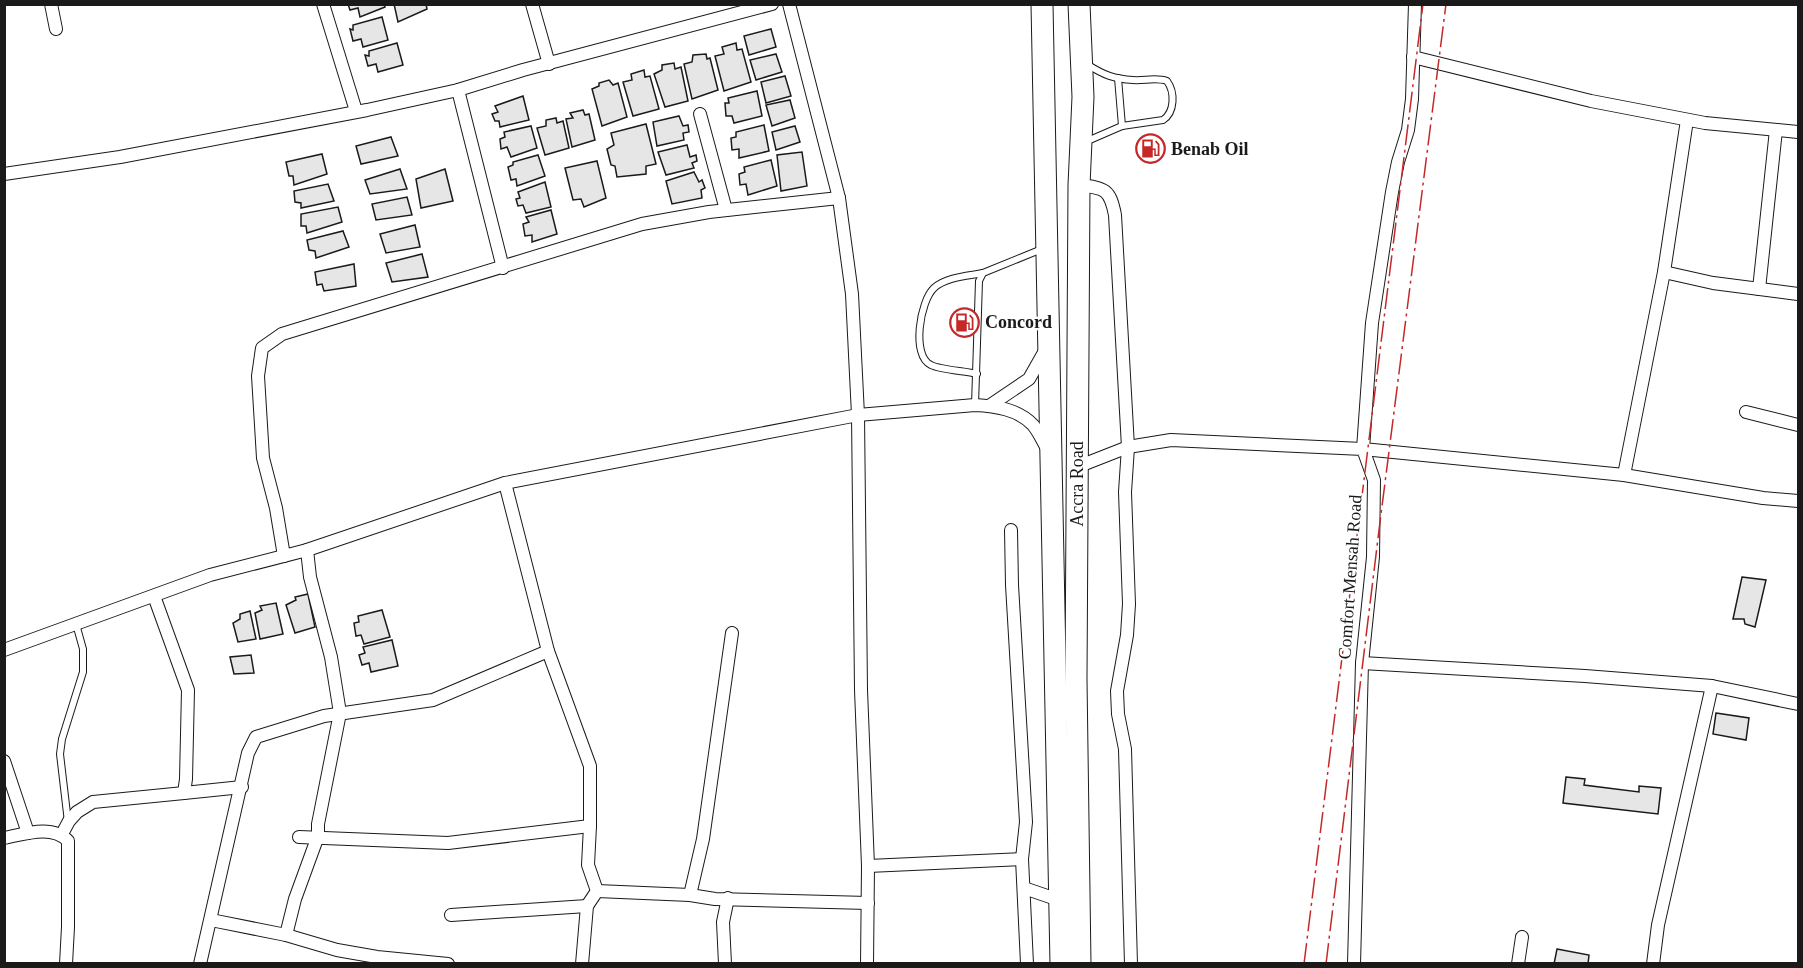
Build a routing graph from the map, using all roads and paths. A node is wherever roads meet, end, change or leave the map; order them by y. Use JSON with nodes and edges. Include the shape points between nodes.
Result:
{"nodes":[{"id":1,"x":51,"y":4,"type":"edge"},
{"id":2,"x":323,"y":4,"type":"edge"},
{"id":3,"x":532,"y":4,"type":"edge"},
{"id":4,"x":772,"y":4,"type":"edge"},
{"id":5,"x":789,"y":4,"type":"edge"},
{"id":6,"x":1042,"y":4,"type":"edge"},
{"id":7,"x":1079,"y":4,"type":"edge"},
{"id":8,"x":1415,"y":4,"type":"edge"},
{"id":9,"x":56,"y":29,"type":"dead end"},
{"id":10,"x":1413,"y":57,"type":"junction"},
{"id":11,"x":1082,"y":62,"type":"junction"},
{"id":12,"x":549,"y":64,"type":"junction"},
{"id":13,"x":1118,"y":78,"type":"junction"},
{"id":14,"x":458,"y":90,"type":"junction"},
{"id":15,"x":356,"y":111,"type":"junction"},
{"id":16,"x":700,"y":114,"type":"dead end"},
{"id":17,"x":1687,"y":120,"type":"junction"},
{"id":18,"x":1122,"y":126,"type":"junction"},
{"id":19,"x":1776,"y":130,"type":"junction"},
{"id":20,"x":1798,"y":132,"type":"edge"},
{"id":21,"x":1081,"y":143,"type":"junction"},
{"id":22,"x":4,"y":174,"type":"edge"},
{"id":23,"x":1079,"y":185,"type":"junction"},
{"id":24,"x":839,"y":198,"type":"junction"},
{"id":25,"x":726,"y":210,"type":"junction"},
{"id":26,"x":1047,"y":248,"type":"junction"},
{"id":27,"x":502,"y":268,"type":"junction"},
{"id":28,"x":1664,"y":272,"type":"junction"},
{"id":29,"x":983,"y":273,"type":"junction"},
{"id":30,"x":1759,"y":289,"type":"junction"},
{"id":31,"x":1798,"y":294,"type":"edge"},
{"id":32,"x":1048,"y":345,"type":"junction"},
{"id":33,"x":977,"y":374,"type":"junction"},
{"id":34,"x":975,"y":405,"type":"junction"},
{"id":35,"x":989,"y":406,"type":"junction"},
{"id":36,"x":1746,"y":412,"type":"dead end"},
{"id":37,"x":858,"y":415,"type":"junction"},
{"id":38,"x":1798,"y":425,"type":"edge"},
{"id":39,"x":1128,"y":447,"type":"junction"},
{"id":40,"x":1363,"y":449,"type":"junction"},
{"id":41,"x":1050,"y":454,"type":"junction"},
{"id":42,"x":1077,"y":467,"type":"junction"},
{"id":43,"x":1624,"y":476,"type":"junction"},
{"id":44,"x":505,"y":483,"type":"junction"},
{"id":45,"x":1798,"y":501,"type":"edge"},
{"id":46,"x":1011,"y":530,"type":"dead end"},
{"id":47,"x":307,"y":550,"type":"junction"},
{"id":48,"x":284,"y":556,"type":"junction"},
{"id":49,"x":154,"y":596,"type":"junction"},
{"id":50,"x":76,"y":624,"type":"junction"},
{"id":51,"x":732,"y":633,"type":"dead end"},
{"id":52,"x":4,"y":650,"type":"edge"},
{"id":53,"x":548,"y":651,"type":"junction"},
{"id":54,"x":1362,"y":663,"type":"junction"},
{"id":55,"x":1712,"y":686,"type":"junction"},
{"id":56,"x":1798,"y":704,"type":"edge"},
{"id":57,"x":340,"y":713,"type":"junction"},
{"id":58,"x":4,"y":761,"type":"edge"},
{"id":59,"x":242,"y":787,"type":"junction"},
{"id":60,"x":184,"y":793,"type":"junction"},
{"id":61,"x":68,"y":822,"type":"junction"},
{"id":62,"x":590,"y":826,"type":"junction"},
{"id":63,"x":28,"y":833,"type":"junction"},
{"id":64,"x":62,"y":834,"type":"junction"},
{"id":65,"x":299,"y":837,"type":"dead end"},
{"id":66,"x":318,"y":837,"type":"junction"},
{"id":67,"x":4,"y":838,"type":"edge"},
{"id":68,"x":1022,"y":859,"type":"junction"},
{"id":69,"x":868,"y":866,"type":"junction"},
{"id":70,"x":1024,"y":888,"type":"junction"},
{"id":71,"x":597,"y":891,"type":"junction"},
{"id":72,"x":690,"y":895,"type":"junction"},
{"id":73,"x":728,"y":898,"type":"junction"},
{"id":74,"x":1059,"y":900,"type":"junction"},
{"id":75,"x":868,"y":903,"type":"junction"},
{"id":76,"x":587,"y":906,"type":"junction"},
{"id":77,"x":451,"y":915,"type":"dead end"},
{"id":78,"x":211,"y":920,"type":"junction"},
{"id":79,"x":286,"y":935,"type":"junction"},
{"id":80,"x":1522,"y":937,"type":"dead end"},
{"id":81,"x":66,"y":963,"type":"edge"},
{"id":82,"x":200,"y":963,"type":"edge"},
{"id":83,"x":448,"y":963,"type":"edge"},
{"id":84,"x":582,"y":963,"type":"edge"},
{"id":85,"x":724,"y":963,"type":"edge"},
{"id":86,"x":867,"y":963,"type":"edge"},
{"id":87,"x":1027,"y":963,"type":"edge"},
{"id":88,"x":1061,"y":963,"type":"edge"},
{"id":89,"x":1080,"y":963,"type":"edge"},
{"id":90,"x":1131,"y":963,"type":"edge"},
{"id":91,"x":1354,"y":963,"type":"edge"},
{"id":92,"x":1518,"y":963,"type":"edge"},
{"id":93,"x":1653,"y":963,"type":"edge"}],
"edges":[{"from":1,"to":9,"type":"street"},
{"from":2,"to":15,"type":"street"},
{"from":3,"to":12,"type":"street"},
{"from":4,"to":12,"type":"street"},
{"from":5,"to":24,"type":"street"},
{"from":6,"to":26,"type":"highway","name":"Accra Road"},
{"from":7,"to":11,"type":"highway","name":"Accra Road"},
{"from":8,"to":10,"type":"street"},
{"from":10,"to":17,"type":"street"},
{"from":10,"to":40,"type":"street","via":[[1408,130],[1392,192],[1372,323]]},
{"from":11,"to":13,"type":"lane","via":[[1107,77]]},
{"from":11,"to":21,"type":"highway","name":"Accra Road"},
{"from":12,"to":14,"type":"street"},
{"from":13,"to":18,"type":"lane"},
{"from":13,"to":18,"type":"lane","via":[[1161,79],[1167,81],[1172,94],[1172,110],[1164,120]]},
{"from":14,"to":15,"type":"street"},
{"from":14,"to":27,"type":"street"},
{"from":15,"to":22,"type":"street","via":[[120,158]]},
{"from":16,"to":25,"type":"street"},
{"from":17,"to":19,"type":"street"},
{"from":17,"to":28,"type":"street"},
{"from":18,"to":21,"type":"lane"},
{"from":19,"to":20,"type":"street"},
{"from":19,"to":30,"type":"street"},
{"from":21,"to":23,"type":"highway","name":"Accra Road"},
{"from":23,"to":39,"type":"street","via":[[1101,188],[1111,197],[1115,215]]},
{"from":23,"to":42,"type":"highway","name":"Accra Road"},
{"from":24,"to":25,"type":"street"},
{"from":24,"to":37,"type":"street","via":[[852,294]]},
{"from":25,"to":27,"type":"street","via":[[642,224]]},
{"from":26,"to":29,"type":"lane"},
{"from":26,"to":32,"type":"highway","name":"Accra Road"},
{"from":27,"to":48,"type":"street","via":[[282,334],[261,348],[258,376],[263,458]]},
{"from":28,"to":30,"type":"street","via":[[1713,284]]},
{"from":28,"to":43,"type":"street"},
{"from":29,"to":33,"type":"lane","via":[[978,291]]},
{"from":29,"to":33,"type":"lane","via":[[945,281],[933,289],[921,315],[922,357],[931,365]]},
{"from":30,"to":31,"type":"street"},
{"from":32,"to":35,"type":"street","via":[[1029,379]]},
{"from":32,"to":41,"type":"highway","name":"Accra Road"},
{"from":33,"to":34,"type":"lane"},
{"from":34,"to":35,"type":"street"},
{"from":34,"to":37,"type":"street"},
{"from":35,"to":41,"type":"street","via":[[1015,412],[1033,426]]},
{"from":36,"to":38,"type":"street"},
{"from":37,"to":44,"type":"street"},
{"from":37,"to":69,"type":"street","via":[[861,690]]},
{"from":39,"to":40,"type":"street","via":[[1171,440]]},
{"from":39,"to":42,"type":"street"},
{"from":39,"to":90,"type":"street","via":[[1125,492],[1129,604],[1117,691],[1125,749]]},
{"from":40,"to":43,"type":"street"},
{"from":40,"to":54,"type":"street","name":"Comfort Mensah Road","via":[[1374,480],[1373,557]]},
{"from":41,"to":74,"type":"highway","name":"Accra Road"},
{"from":42,"to":89,"type":"highway","name":"Accra Road"},
{"from":43,"to":45,"type":"street"},
{"from":44,"to":47,"type":"street"},
{"from":44,"to":53,"type":"street"},
{"from":46,"to":68,"type":"street","via":[[1026,822]]},
{"from":47,"to":48,"type":"street"},
{"from":47,"to":57,"type":"street"},
{"from":48,"to":49,"type":"street","via":[[210,575]]},
{"from":49,"to":50,"type":"street"},
{"from":49,"to":60,"type":"street","via":[[188,690]]},
{"from":50,"to":52,"type":"street"},
{"from":50,"to":61,"type":"lane","via":[[83,649],[83,672],[60,754]]},
{"from":51,"to":72,"type":"street","via":[[703,839]]},
{"from":53,"to":57,"type":"street","via":[[433,700]]},
{"from":53,"to":62,"type":"street","via":[[590,766]]},
{"from":54,"to":55,"type":"street"},
{"from":54,"to":91,"type":"street","name":"Comfort Mensah Road"},
{"from":55,"to":56,"type":"street"},
{"from":55,"to":93,"type":"street","via":[[1658,925]]},
{"from":57,"to":59,"type":"street","via":[[256,737],[248,753]]},
{"from":57,"to":66,"type":"street"},
{"from":58,"to":63,"type":"street"},
{"from":59,"to":60,"type":"street"},
{"from":59,"to":78,"type":"street"},
{"from":60,"to":61,"type":"street","via":[[93,802]]},
{"from":61,"to":64,"type":"street"},
{"from":62,"to":66,"type":"street","via":[[448,843]]},
{"from":62,"to":71,"type":"street","via":[[588,865]]},
{"from":63,"to":64,"type":"street"},
{"from":63,"to":67,"type":"street"},
{"from":64,"to":81,"type":"street","via":[[68,841]]},
{"from":65,"to":66,"type":"street"},
{"from":66,"to":79,"type":"street"},
{"from":68,"to":69,"type":"street"},
{"from":68,"to":70,"type":"street"},
{"from":69,"to":75,"type":"street"},
{"from":70,"to":74,"type":"street"},
{"from":70,"to":87,"type":"street"},
{"from":71,"to":72,"type":"street"},
{"from":71,"to":76,"type":"street"},
{"from":72,"to":73,"type":"street"},
{"from":73,"to":75,"type":"street"},
{"from":73,"to":85,"type":"street","via":[[723,922]]},
{"from":74,"to":88,"type":"highway","name":"Accra Road"},
{"from":75,"to":86,"type":"street"},
{"from":76,"to":77,"type":"street"},
{"from":76,"to":84,"type":"street"},
{"from":78,"to":79,"type":"street"},
{"from":78,"to":82,"type":"street"},
{"from":79,"to":83,"type":"street","via":[[377,957]]},
{"from":80,"to":92,"type":"street"}]}
